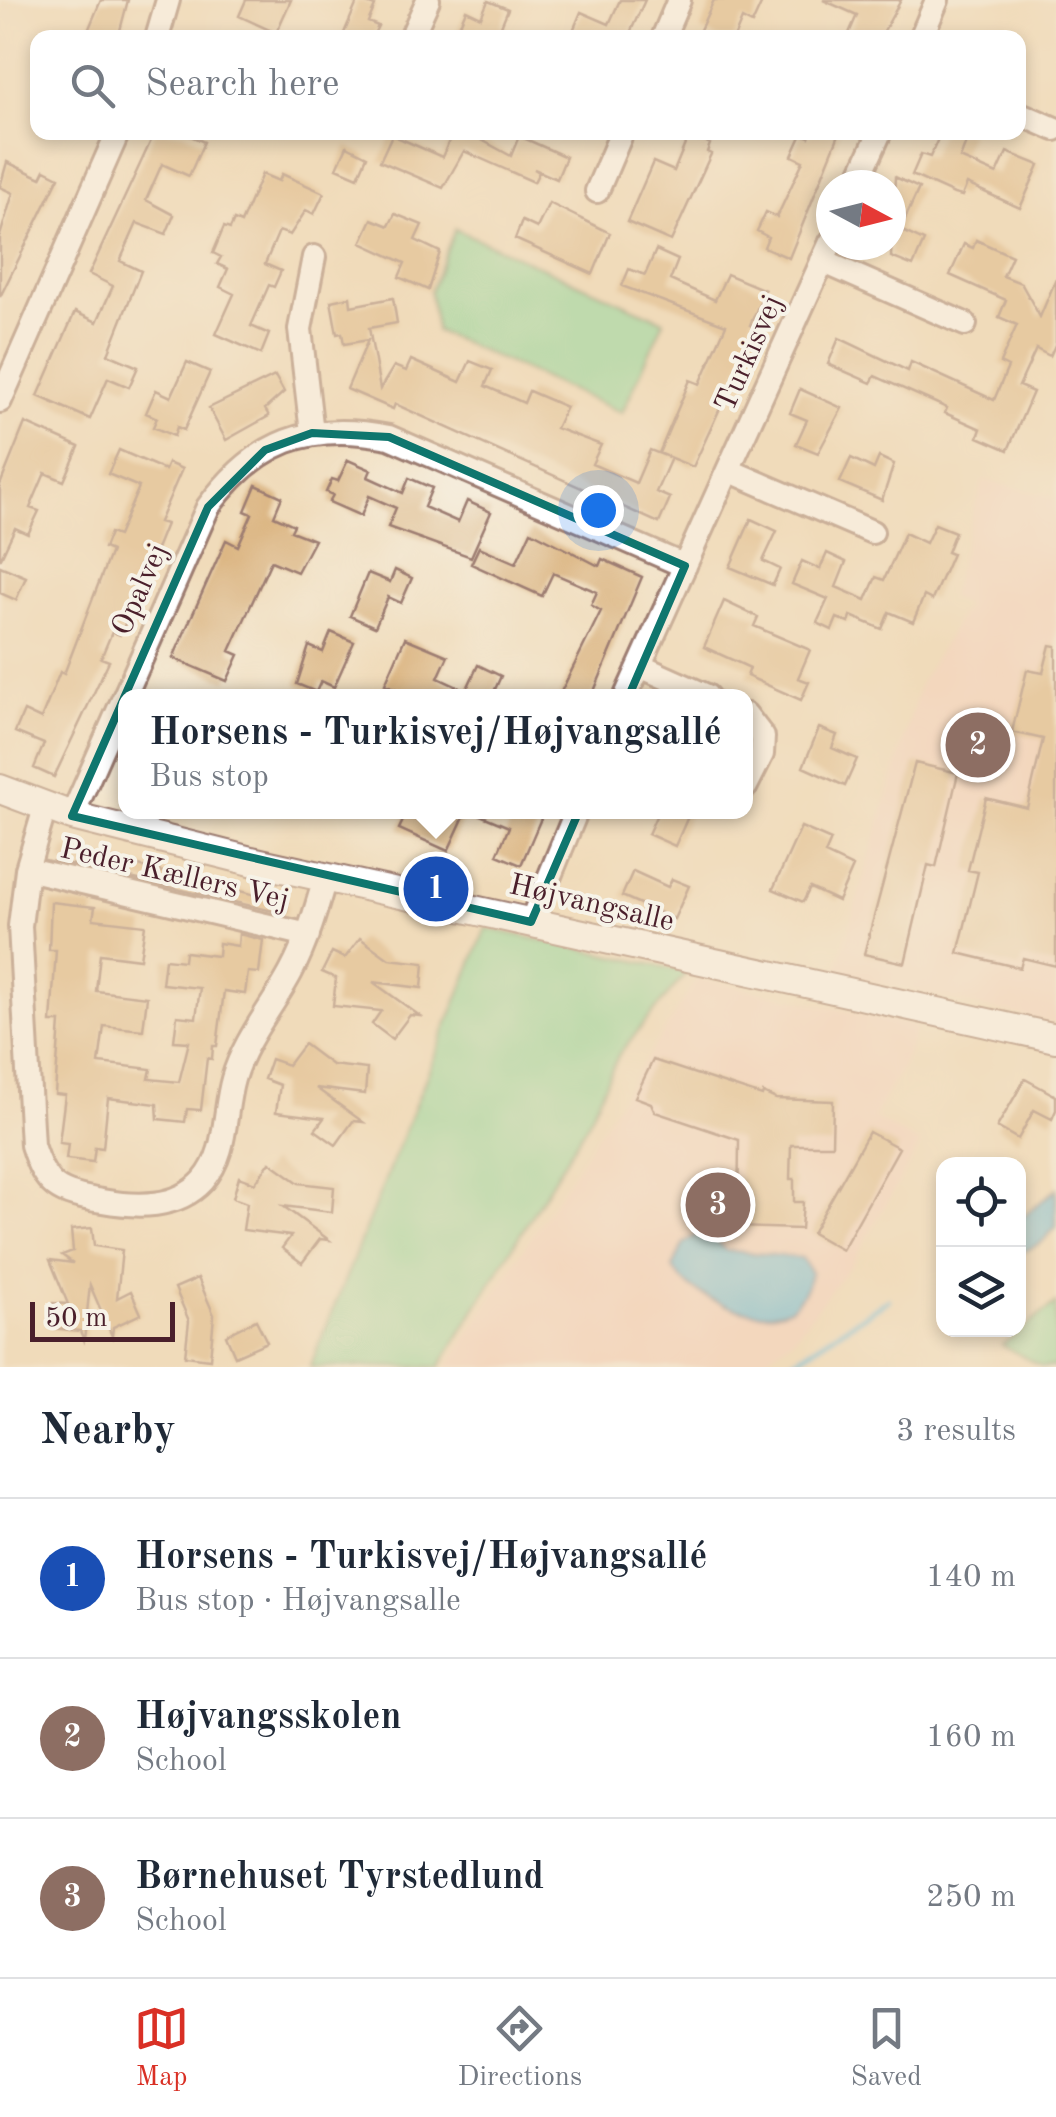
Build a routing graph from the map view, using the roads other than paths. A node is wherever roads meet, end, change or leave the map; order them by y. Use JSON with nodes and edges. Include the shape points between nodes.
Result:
{"nodes":[{"id":1,"x":168,"y":0,"type":"edge"},
{"id":2,"x":428,"y":0,"type":"edge"},
{"id":3,"x":679,"y":0,"type":"edge"},
{"id":4,"x":937,"y":0,"type":"edge"},
{"id":5,"x":159,"y":30,"type":"edge"},
{"id":6,"x":415,"y":30,"type":"edge"},
{"id":7,"x":666,"y":30,"type":"edge"},
{"id":8,"x":924,"y":30,"type":"edge"},
{"id":9,"x":1026,"y":116,"type":"edge"},
{"id":10,"x":1055,"y":129,"type":"edge"},
{"id":11,"x":114,"y":140,"type":"edge"},
{"id":12,"x":618,"y":140,"type":"edge"},
{"id":13,"x":876,"y":140,"type":"edge"},
{"id":14,"x":863,"y":170,"type":"edge"},
{"id":15,"x":596,"y":191,"type":"dead end"},
{"id":16,"x":314,"y":257,"type":"dead end"},
{"id":17,"x":823,"y":260,"type":"edge"},
{"id":18,"x":842,"y":260,"type":"edge"},
{"id":19,"x":965,"y":324,"type":"dead end"},
{"id":20,"x":0,"y":401,"type":"edge"},
{"id":21,"x":312,"y":433,"type":"junction"},
{"id":22,"x":728,"y":470,"type":"junction"},
{"id":23,"x":872,"y":532,"type":"dead end"},
{"id":24,"x":684,"y":566,"type":"junction"},
{"id":25,"x":640,"y":666,"type":"junction"},
{"id":26,"x":119,"y":689,"type":"edge"},
{"id":27,"x":629,"y":689,"type":"edge"},
{"id":28,"x":691,"y":689,"type":"edge"},
{"id":29,"x":118,"y":692,"type":"edge"},
{"id":30,"x":753,"y":724,"type":"edge"},
{"id":31,"x":753,"y":772,"type":"edge"},
{"id":32,"x":0,"y":789,"type":"edge"},
{"id":33,"x":59,"y":812,"type":"junction"},
{"id":34,"x":573,"y":819,"type":"edge"},
{"id":35,"x":27,"y":869,"type":"junction"},
{"id":36,"x":325,"y":878,"type":"junction"},
{"id":37,"x":531,"y":922,"type":"junction"},
{"id":38,"x":308,"y":936,"type":"junction"},
{"id":39,"x":1056,"y":1038,"type":"edge"}],
"edges":[{"from":1,"to":5,"type":"street"},
{"from":2,"to":6,"type":"street"},
{"from":3,"to":7,"type":"street"},
{"from":4,"to":8,"type":"street"},
{"from":9,"to":10,"type":"street"},
{"from":11,"to":20,"type":"street"},
{"from":12,"to":15,"type":"street"},
{"from":13,"to":14,"type":"street"},
{"from":16,"to":21,"type":"street","via":[[300,329]]},
{"from":17,"to":22,"type":"street","name":"Turkisvej"},
{"from":18,"to":19,"type":"street","name":"Turkisvej"},
{"from":21,"to":24,"type":"street","name":"Opalvej","via":[[352,429],[389,436]]},
{"from":21,"to":26,"type":"street","name":"Opalvej","via":[[265,450],[232,474],[208,508]]},
{"from":22,"to":23,"type":"street"},
{"from":22,"to":24,"type":"street","name":"Turkisvej"},
{"from":24,"to":25,"type":"street","name":"Turkisvej"},
{"from":25,"to":27,"type":"street","name":"Turkisvej"},
{"from":25,"to":28,"type":"street"},
{"from":29,"to":33,"type":"street","name":"Opalvej"},
{"from":30,"to":31,"type":"street","via":[[763,737]]},
{"from":32,"to":33,"type":"street","name":"Højvangsalle"},
{"from":33,"to":35,"type":"street","name":"Peder Kællers Vej"},
{"from":33,"to":36,"type":"street","name":"Højvangsalle"},
{"from":34,"to":37,"type":"street"},
{"from":35,"to":38,"type":"street","name":"Peder Kællers Vej"},
{"from":35,"to":38,"type":"street","name":"Peder Kællers Vej","via":[[20,926],[32,1144],[41,1174],[78,1196],[162,1204],[202,1181],[220,1152],[233,1079],[248,1042]]},
{"from":36,"to":37,"type":"street","name":"Højvangsalle"},
{"from":36,"to":38,"type":"street","name":"Peder Kællers Vej"},
{"from":37,"to":39,"type":"street","name":"Højvangsalle"}]}
